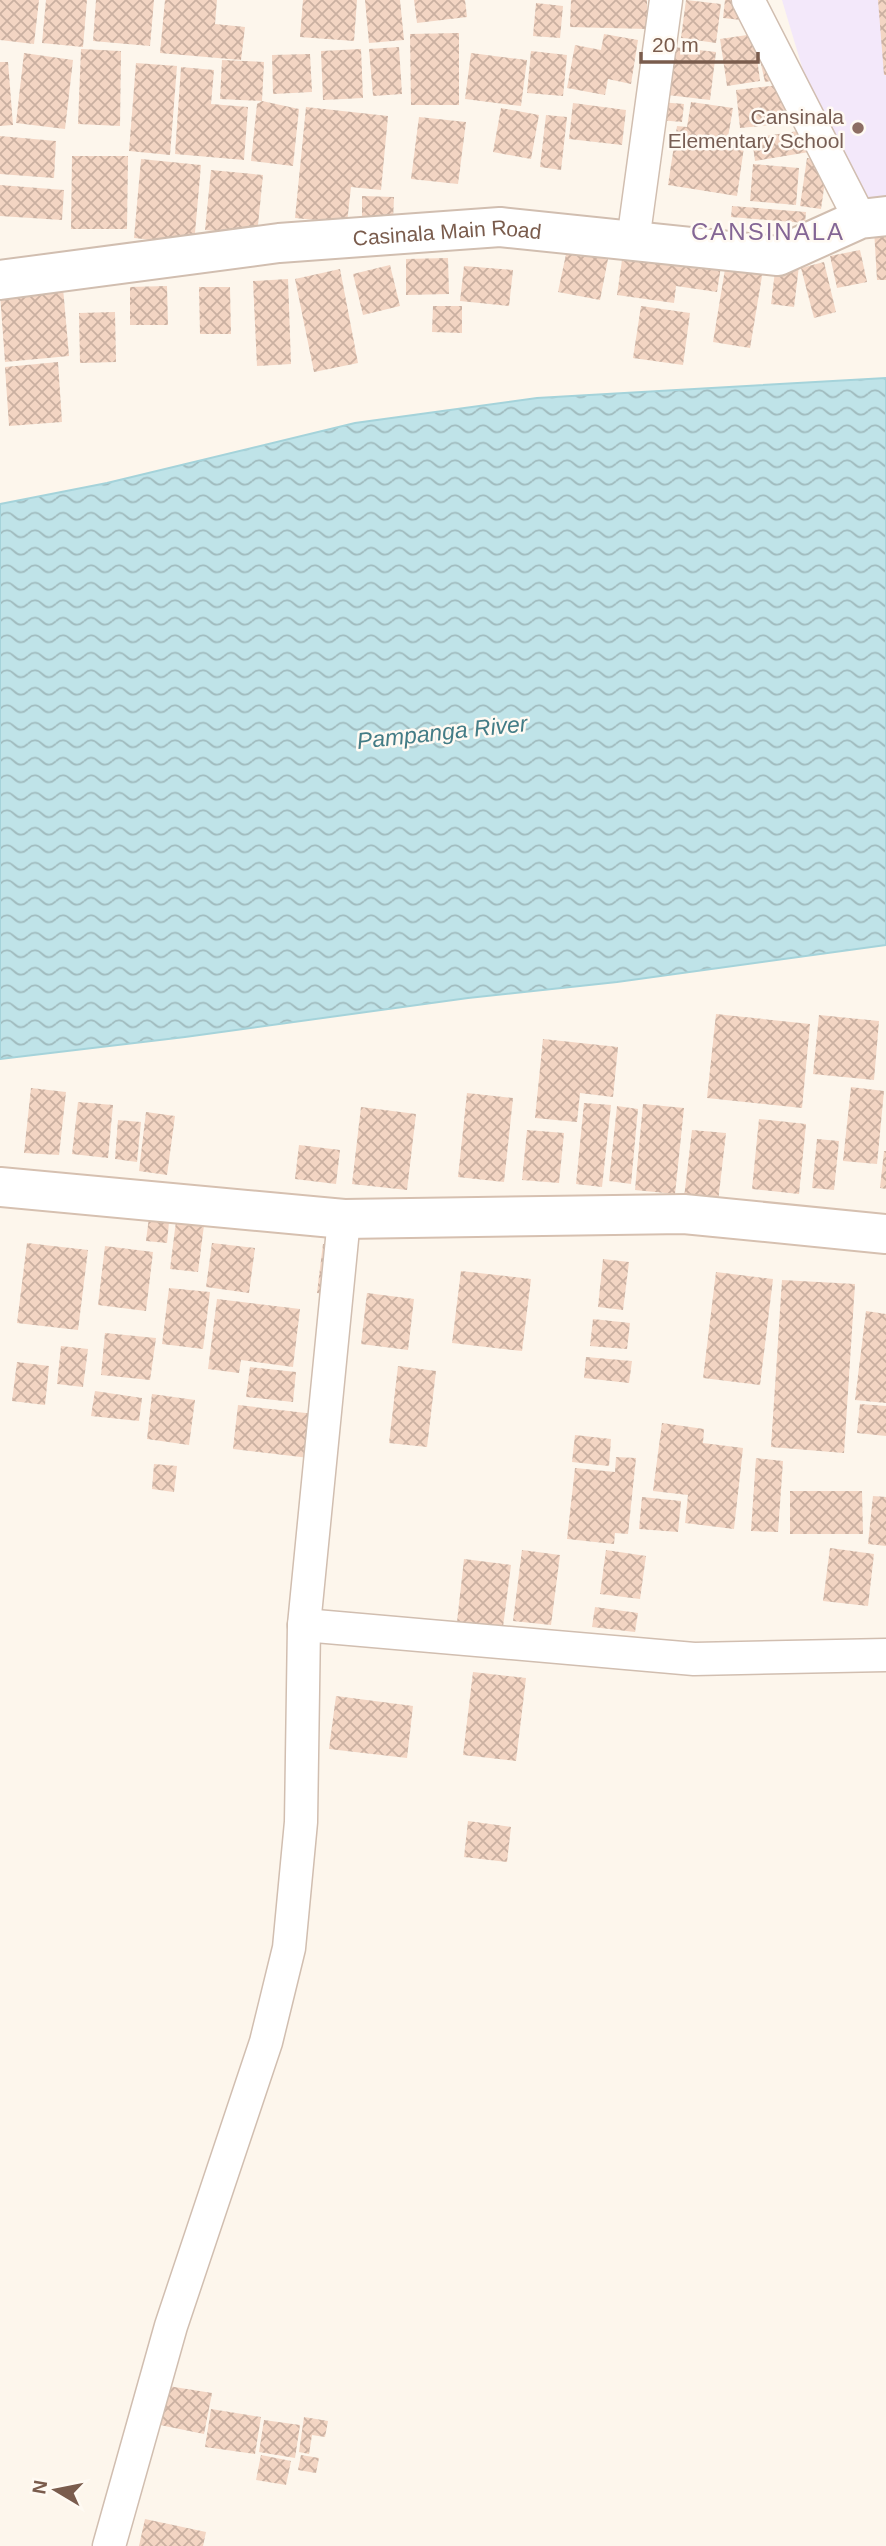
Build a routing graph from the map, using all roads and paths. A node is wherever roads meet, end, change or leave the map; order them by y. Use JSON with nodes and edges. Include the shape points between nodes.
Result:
{"nodes":[{"id":1,"x":666,"y":0,"type":"edge"},
{"id":2,"x":748,"y":0,"type":"edge"},
{"id":3,"x":873,"y":218,"type":"edge"},
{"id":4,"x":633,"y":241,"type":"junction"},
{"id":5,"x":0,"y":280,"type":"edge"},
{"id":6,"x":0,"y":1187,"type":"edge"},
{"id":7,"x":344,"y":1219,"type":"junction"},
{"id":8,"x":886,"y":1234,"type":"edge"},
{"id":9,"x":304,"y":1625,"type":"junction"},
{"id":10,"x":886,"y":1656,"type":"edge"},
{"id":11,"x":109,"y":2546,"type":"edge"}],
"edges":[{"from":1,"to":4,"type":"street"},
{"from":2,"to":3,"type":"street"},
{"from":3,"to":4,"type":"main road","name":"Casinala Main Road","via":[[778,256]]},
{"from":4,"to":5,"type":"main road","name":"Casinala Main Road","via":[[500,227],[279,243]]},
{"from":6,"to":7,"type":"main road"},
{"from":7,"to":8,"type":"main road","via":[[684,1214]]},
{"from":7,"to":9,"type":"street"},
{"from":9,"to":10,"type":"street","via":[[694,1659]]},
{"from":9,"to":11,"type":"street","via":[[301,1822],[289,1948],[266,2042],[172,2326]]}]}
